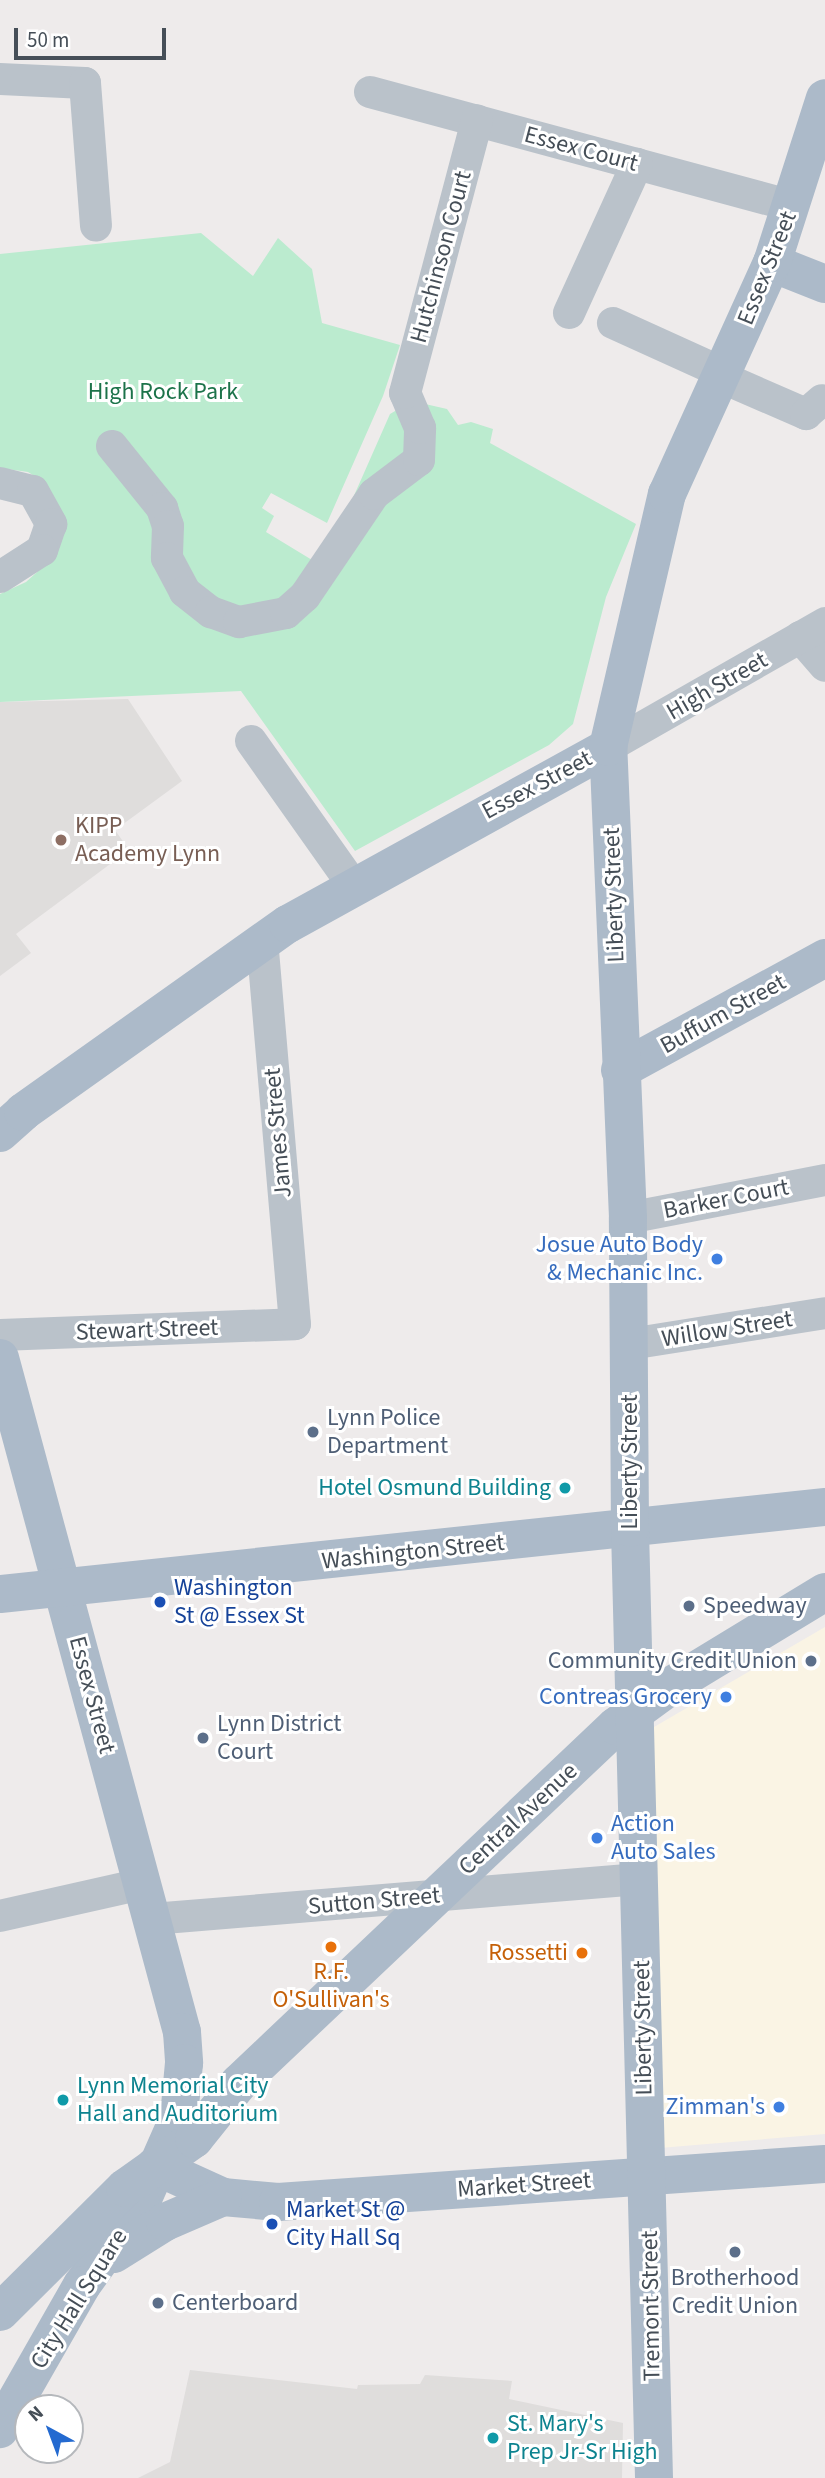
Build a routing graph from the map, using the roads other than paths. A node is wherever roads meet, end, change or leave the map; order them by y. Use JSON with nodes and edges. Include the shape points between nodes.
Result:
{"nodes":[{"id":1,"x":0,"y":79,"type":"edge"},
{"id":2,"x":370,"y":92,"type":"dead end"},
{"id":3,"x":825,"y":98,"type":"edge"},
{"id":4,"x":477,"y":121,"type":"junction"},
{"id":5,"x":637,"y":164,"type":"junction"},
{"id":6,"x":792,"y":206,"type":"junction"},
{"id":7,"x":96,"y":226,"type":"dead end"},
{"id":8,"x":772,"y":263,"type":"junction"},
{"id":9,"x":825,"y":284,"type":"edge"},
{"id":10,"x":569,"y":313,"type":"dead end"},
{"id":11,"x":613,"y":323,"type":"dead end"},
{"id":12,"x":722,"y":375,"type":"junction"},
{"id":13,"x":822,"y":400,"type":"dead end"},
{"id":14,"x":111,"y":446,"type":"dead end"},
{"id":15,"x":0,"y":482,"type":"edge"},
{"id":16,"x":0,"y":577,"type":"edge"},
{"id":17,"x":812,"y":630,"type":"edge"},
{"id":18,"x":825,"y":666,"type":"edge"},
{"id":19,"x":251,"y":741,"type":"dead end"},
{"id":20,"x":608,"y":747,"type":"junction"},
{"id":21,"x":353,"y":885,"type":"junction"},
{"id":22,"x":262,"y":941,"type":"junction"},
{"id":23,"x":825,"y":958,"type":"edge"},
{"id":24,"x":620,"y":1070,"type":"junction"},
{"id":25,"x":0,"y":1133,"type":"edge"},
{"id":26,"x":825,"y":1180,"type":"edge"},
{"id":27,"x":628,"y":1217,"type":"junction"},
{"id":28,"x":825,"y":1313,"type":"edge"},
{"id":29,"x":295,"y":1324,"type":"joint"},
{"id":30,"x":0,"y":1335,"type":"edge"},
{"id":31,"x":630,"y":1345,"type":"junction"},
{"id":32,"x":0,"y":1358,"type":"edge"},
{"id":33,"x":825,"y":1507,"type":"edge"},
{"id":34,"x":630,"y":1528,"type":"junction"},
{"id":35,"x":63,"y":1589,"type":"junction"},
{"id":36,"x":825,"y":1592,"type":"edge"},
{"id":37,"x":0,"y":1594,"type":"edge"},
{"id":38,"x":635,"y":1711,"type":"junction"},
{"id":39,"x":639,"y":1879,"type":"junction"},
{"id":40,"x":436,"y":1896,"type":"junction"},
{"id":41,"x":147,"y":1902,"type":"junction"},
{"id":42,"x":0,"y":1916,"type":"edge"},
{"id":43,"x":181,"y":2032,"type":"junction"},
{"id":44,"x":239,"y":2083,"type":"junction"},
{"id":45,"x":825,"y":2164,"type":"edge"},
{"id":46,"x":155,"y":2166,"type":"junction"},
{"id":47,"x":646,"y":2176,"type":"junction"},
{"id":48,"x":223,"y":2197,"type":"junction"},
{"id":49,"x":51,"y":2262,"type":"junction"},
{"id":50,"x":82,"y":2285,"type":"junction"},
{"id":51,"x":0,"y":2287,"type":"edge"},
{"id":52,"x":0,"y":2312,"type":"edge"},
{"id":53,"x":54,"y":2335,"type":"junction"},
{"id":54,"x":0,"y":2386,"type":"edge"},
{"id":55,"x":0,"y":2430,"type":"edge"},
{"id":56,"x":654,"y":2478,"type":"edge"}],
"edges":[{"from":1,"to":7,"type":"street","via":[[85,83]]},
{"from":2,"to":4,"type":"street","name":"Essex Court"},
{"from":3,"to":6,"type":"main road","name":"Essex Street"},
{"from":4,"to":5,"type":"street","name":"Essex Court"},
{"from":4,"to":14,"type":"street","name":"Hutchinson Court","via":[[405,393],[420,428],[419,460],[374,494],[305,596],[286,613],[239,622],[211,612],[185,592],[167,558],[168,526],[162,508]]},
{"from":5,"to":6,"type":"street","name":"Essex Court"},
{"from":5,"to":10,"type":"street"},
{"from":6,"to":8,"type":"main road","name":"Essex Street"},
{"from":8,"to":9,"type":"main road"},
{"from":8,"to":12,"type":"main road","name":"Essex Street"},
{"from":11,"to":12,"type":"street"},
{"from":12,"to":13,"type":"street","via":[[806,414]]},
{"from":12,"to":20,"type":"main road","name":"Essex Street","via":[[667,494]]},
{"from":15,"to":16,"type":"street","via":[[33,491],[51,524],[42,550]]},
{"from":17,"to":18,"type":"street"},
{"from":17,"to":20,"type":"street","name":"High Street"},
{"from":19,"to":21,"type":"street"},
{"from":20,"to":21,"type":"main road","name":"Essex Street"},
{"from":20,"to":24,"type":"main road","name":"Liberty Street"},
{"from":21,"to":22,"type":"main road","name":"Essex Street"},
{"from":22,"to":25,"type":"main road","name":"Essex Street"},
{"from":22,"to":29,"type":"street","name":"James Street"},
{"from":23,"to":24,"type":"main road","name":"Buffum Street"},
{"from":24,"to":27,"type":"main road","name":"Liberty Street"},
{"from":26,"to":27,"type":"street","name":"Barker Court"},
{"from":27,"to":31,"type":"main road","name":"Liberty Street"},
{"from":28,"to":31,"type":"street","name":"Willow Street"},
{"from":29,"to":30,"type":"street","name":"Stewart Street"},
{"from":31,"to":34,"type":"main road","name":"Liberty Street"},
{"from":32,"to":35,"type":"main road","name":"Essex Street"},
{"from":33,"to":34,"type":"main road","name":"Washington Street"},
{"from":34,"to":35,"type":"main road","name":"Washington Street"},
{"from":34,"to":38,"type":"main road","name":"Liberty Street"},
{"from":35,"to":37,"type":"main road","name":"Washington Street"},
{"from":35,"to":41,"type":"main road","name":"Essex Street"},
{"from":36,"to":38,"type":"main road","name":"Central Avenue"},
{"from":38,"to":39,"type":"main road","name":"Liberty Street"},
{"from":38,"to":40,"type":"main road","name":"Central Avenue"},
{"from":39,"to":40,"type":"street","name":"Sutton Street"},
{"from":39,"to":47,"type":"main road","name":"Liberty Street"},
{"from":40,"to":41,"type":"street","name":"Sutton Street"},
{"from":40,"to":44,"type":"main road","name":"Central Avenue"},
{"from":41,"to":42,"type":"street","name":"Sutton Street"},
{"from":41,"to":43,"type":"main road","name":"Essex Street"},
{"from":43,"to":44,"type":"main road","via":[[210,2081],[224,2088]]},
{"from":43,"to":46,"type":"main road","name":"City Hall Square","via":[[181,2106]]},
{"from":44,"to":46,"type":"main road","name":"City Hall Square","via":[[194,2139]]},
{"from":45,"to":47,"type":"main road","name":"Market Street"},
{"from":46,"to":48,"type":"main road","name":"Market Street"},
{"from":46,"to":49,"type":"main road","name":"City Hall Square","via":[[107,2204]]},
{"from":46,"to":50,"type":"main road","name":"City Hall Square","via":[[141,2203]]},
{"from":47,"to":48,"type":"main road","name":"Market Street","via":[[278,2202]]},
{"from":47,"to":56,"type":"main road","name":"Tremont Street"},
{"from":48,"to":50,"type":"main road","via":[[139,2236]]},
{"from":49,"to":51,"type":"main road"},
{"from":49,"to":52,"type":"main road","name":"City Hall Square"},
{"from":50,"to":53,"type":"main road","name":"City Hall Square"},
{"from":53,"to":54,"type":"main road"},
{"from":53,"to":55,"type":"main road","name":"City Hall Square"}]}
